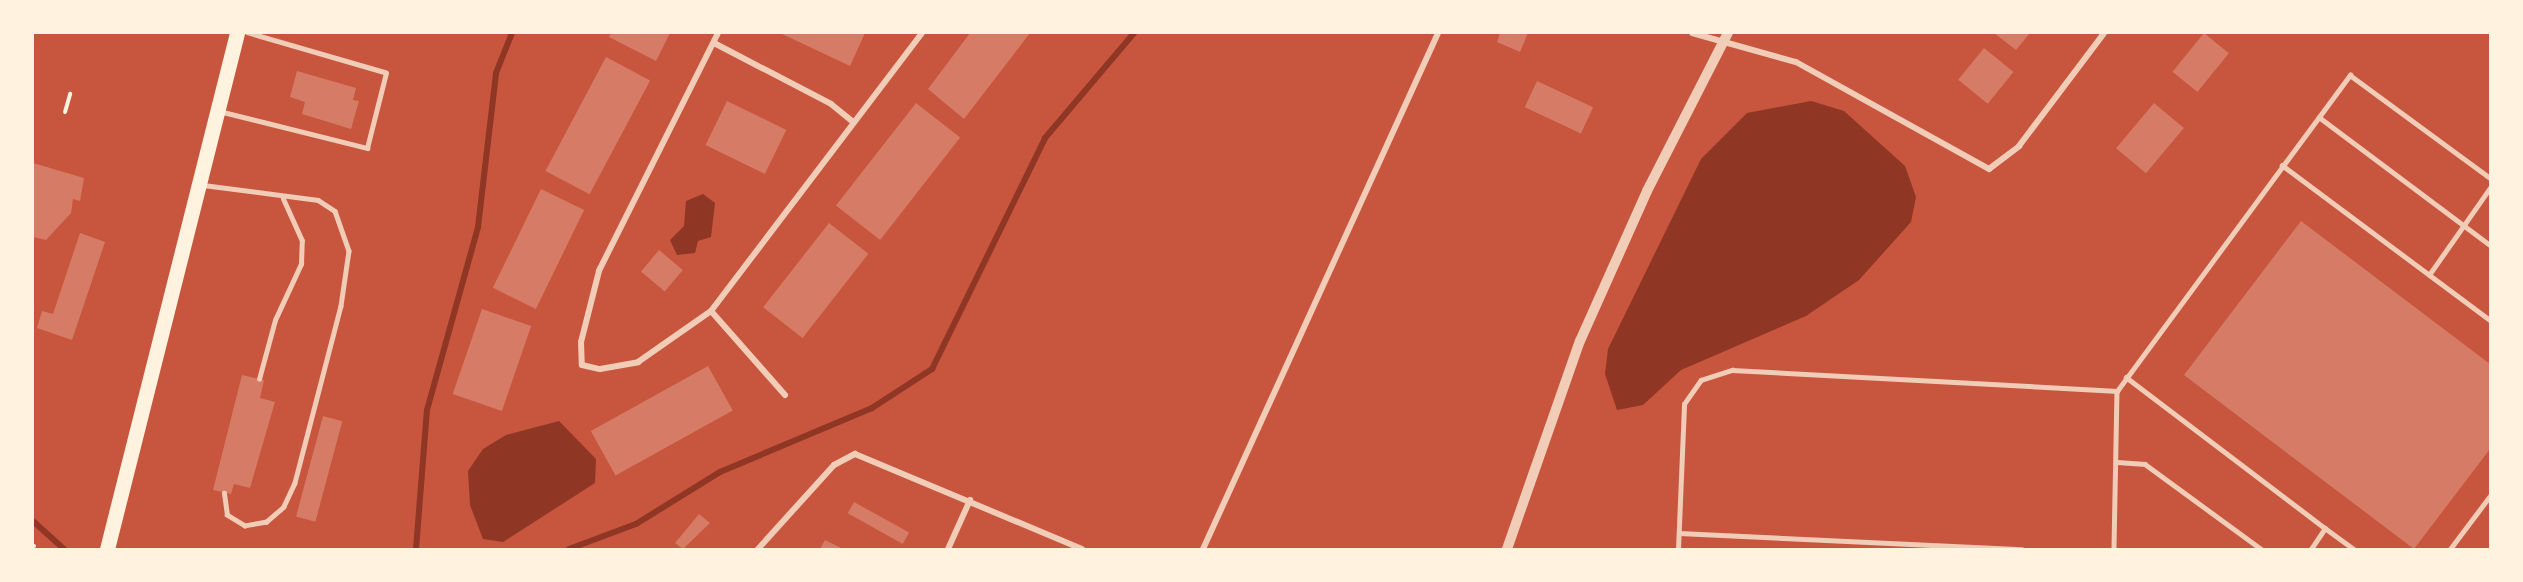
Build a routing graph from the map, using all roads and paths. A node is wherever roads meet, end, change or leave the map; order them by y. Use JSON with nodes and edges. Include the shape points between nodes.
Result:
{"nodes":[{"id":1,"x":237,"y":33,"type":"edge"},
{"id":2,"x":248,"y":33,"type":"edge"},
{"id":3,"x":718,"y":33,"type":"edge"},
{"id":4,"x":922,"y":33,"type":"edge"},
{"id":5,"x":1438,"y":33,"type":"edge"},
{"id":6,"x":1692,"y":33,"type":"edge"},
{"id":7,"x":2104,"y":33,"type":"edge"},
{"id":8,"x":1725,"y":37,"type":"edge"},
{"id":9,"x":714,"y":43,"type":"junction"},
{"id":10,"x":70,"y":94,"type":"dead end"},
{"id":11,"x":216,"y":110,"type":"junction"},
{"id":12,"x":66,"y":112,"type":"dead end"},
{"id":13,"x":2319,"y":117,"type":"junction"},
{"id":14,"x":853,"y":122,"type":"junction"},
{"id":15,"x":2282,"y":165,"type":"junction"},
{"id":16,"x":2490,"y":178,"type":"edge"},
{"id":17,"x":197,"y":184,"type":"junction"},
{"id":18,"x":2490,"y":188,"type":"edge"},
{"id":19,"x":283,"y":199,"type":"junction"},
{"id":20,"x":2463,"y":225,"type":"junction"},
{"id":21,"x":2490,"y":245,"type":"edge"},
{"id":22,"x":2428,"y":274,"type":"junction"},
{"id":23,"x":711,"y":311,"type":"junction"},
{"id":24,"x":2490,"y":320,"type":"edge"},
{"id":25,"x":2126,"y":377,"type":"junction"},
{"id":26,"x":259,"y":379,"type":"dead end"},
{"id":27,"x":2117,"y":391,"type":"junction"},
{"id":28,"x":785,"y":395,"type":"dead end"},
{"id":29,"x":2117,"y":462,"type":"junction"},
{"id":30,"x":224,"y":493,"type":"dead end"},
{"id":31,"x":2490,"y":496,"type":"edge"},
{"id":32,"x":970,"y":500,"type":"junction"},
{"id":33,"x":2325,"y":528,"type":"junction"},
{"id":34,"x":1679,"y":533,"type":"junction"},
{"id":35,"x":107,"y":549,"type":"edge"},
{"id":36,"x":758,"y":549,"type":"edge"},
{"id":37,"x":948,"y":549,"type":"edge"},
{"id":38,"x":1082,"y":549,"type":"edge"},
{"id":39,"x":1203,"y":549,"type":"edge"},
{"id":40,"x":1507,"y":549,"type":"edge"},
{"id":41,"x":1678,"y":549,"type":"edge"},
{"id":42,"x":2022,"y":549,"type":"edge"},
{"id":43,"x":2114,"y":549,"type":"edge"},
{"id":44,"x":2262,"y":549,"type":"edge"},
{"id":45,"x":2311,"y":549,"type":"edge"},
{"id":46,"x":2354,"y":549,"type":"edge"},
{"id":47,"x":2451,"y":549,"type":"edge"}],
"edges":[{"from":1,"to":11,"type":"main road"},
{"from":2,"to":11,"type":"lane","via":[[386,73],[367,148]]},
{"from":3,"to":9,"type":"street"},
{"from":4,"to":14,"type":"street"},
{"from":5,"to":39,"type":"street"},
{"from":6,"to":8,"type":"street"},
{"from":7,"to":8,"type":"street","via":[[2019,146],[1989,169],[1796,62]]},
{"from":8,"to":40,"type":"street","via":[[1647,191],[1580,341]]},
{"from":9,"to":14,"type":"street","via":[[831,104]]},
{"from":9,"to":23,"type":"street","via":[[599,270],[581,342],[582,365],[600,369],[638,362]]},
{"from":10,"to":12,"type":"path"},
{"from":11,"to":17,"type":"main road"},
{"from":13,"to":15,"type":"lane"},
{"from":13,"to":16,"type":"lane","via":[[2350,75]]},
{"from":13,"to":20,"type":"lane"},
{"from":14,"to":23,"type":"street"},
{"from":15,"to":22,"type":"lane"},
{"from":15,"to":25,"type":"lane"},
{"from":17,"to":19,"type":"lane"},
{"from":17,"to":35,"type":"main road"},
{"from":18,"to":20,"type":"lane"},
{"from":19,"to":26,"type":"lane","via":[[302,242],[301,264],[275,320]]},
{"from":19,"to":30,"type":"lane","via":[[318,200],[335,212],[349,251],[341,306],[295,483],[284,507],[267,522],[245,526],[228,515]]},
{"from":20,"to":21,"type":"lane"},
{"from":20,"to":22,"type":"lane"},
{"from":22,"to":24,"type":"lane"},
{"from":23,"to":28,"type":"street"},
{"from":25,"to":27,"type":"lane"},
{"from":25,"to":33,"type":"lane"},
{"from":27,"to":29,"type":"lane"},
{"from":27,"to":34,"type":"lane","via":[[1715,372],[1692,390],[1684,404]]},
{"from":29,"to":43,"type":"lane"},
{"from":29,"to":44,"type":"lane","via":[[2145,464]]},
{"from":31,"to":47,"type":"lane"},
{"from":32,"to":36,"type":"street","via":[[855,454],[834,465]]},
{"from":32,"to":37,"type":"street"},
{"from":32,"to":38,"type":"street"},
{"from":33,"to":45,"type":"lane"},
{"from":33,"to":46,"type":"lane"},
{"from":34,"to":41,"type":"lane"},
{"from":34,"to":42,"type":"lane"}]}
